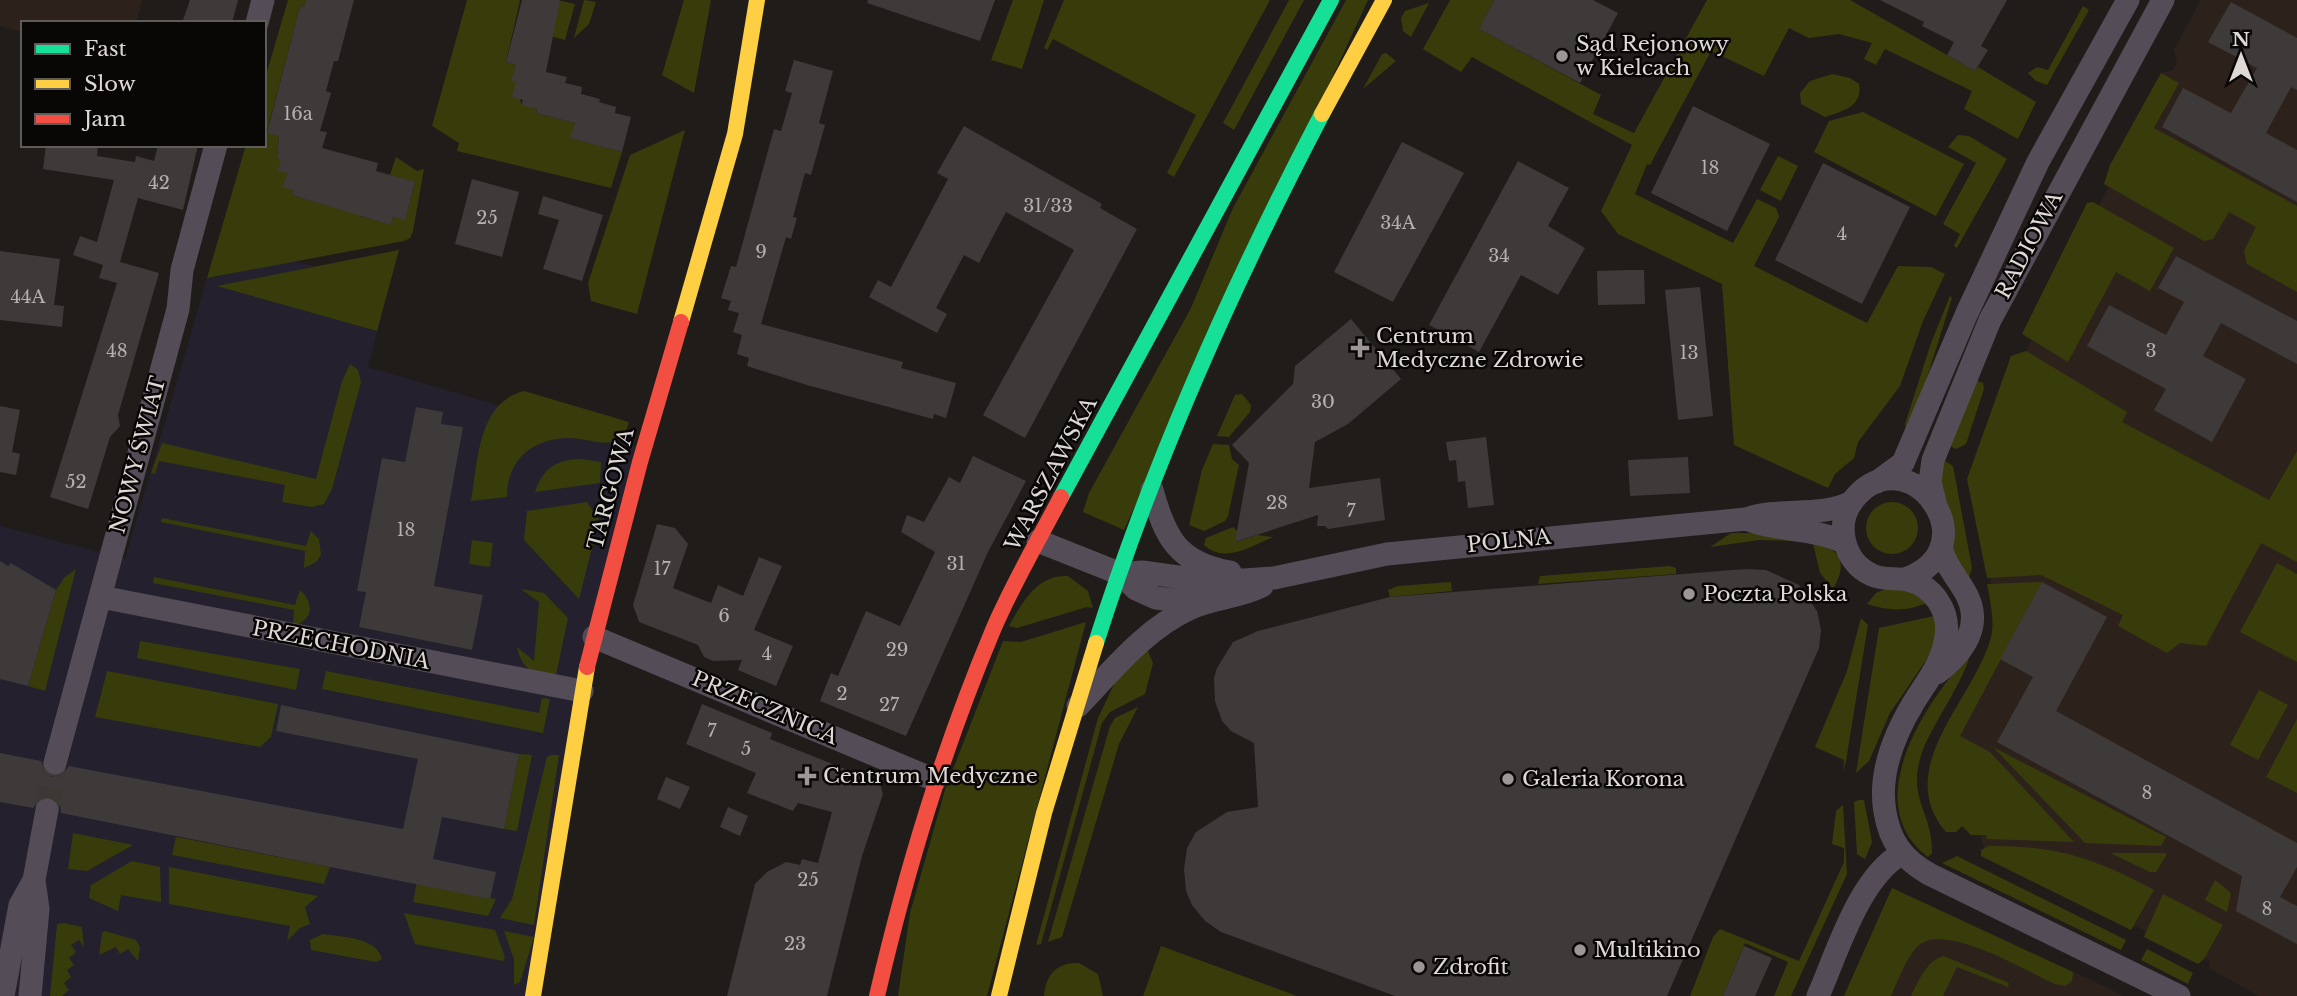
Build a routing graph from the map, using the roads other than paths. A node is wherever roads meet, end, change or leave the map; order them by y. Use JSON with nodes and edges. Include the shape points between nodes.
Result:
{"nodes":[{"id":1,"x":263,"y":0,"type":"edge"},
{"id":2,"x":757,"y":0,"type":"edge"},
{"id":3,"x":1331,"y":0,"type":"edge"},
{"id":4,"x":1384,"y":0,"type":"edge"},
{"id":5,"x":2128,"y":0,"type":"edge"},
{"id":6,"x":2163,"y":0,"type":"edge"},
{"id":7,"x":258,"y":21,"type":"edge"},
{"id":8,"x":215,"y":147,"type":"edge"},
{"id":9,"x":1872,"y":485,"type":"junction"},
{"id":10,"x":1152,"y":490,"type":"junction"},
{"id":11,"x":1852,"y":502,"type":"junction"},
{"id":12,"x":1935,"y":502,"type":"junction"},
{"id":13,"x":1746,"y":519,"type":"junction"},
{"id":14,"x":1038,"y":541,"type":"junction"},
{"id":15,"x":1845,"y":543,"type":"junction"},
{"id":16,"x":1941,"y":547,"type":"junction"},
{"id":17,"x":1121,"y":574,"type":"junction"},
{"id":18,"x":1274,"y":578,"type":"junction"},
{"id":19,"x":1906,"y":579,"type":"junction"},
{"id":20,"x":101,"y":597,"type":"junction"},
{"id":21,"x":1203,"y":603,"type":"junction"},
{"id":22,"x":594,"y":637,"type":"junction"},
{"id":23,"x":1931,"y":677,"type":"junction"},
{"id":24,"x":582,"y":691,"type":"junction"},
{"id":25,"x":1076,"y":708,"type":"junction"},
{"id":26,"x":55,"y":763,"type":"tunnel mouth"},
{"id":27,"x":935,"y":780,"type":"junction"},
{"id":28,"x":47,"y":810,"type":"tunnel mouth"},
{"id":29,"x":1901,"y":854,"type":"junction"},
{"id":30,"x":34,"y":880,"type":"junction"},
{"id":31,"x":2,"y":996,"type":"edge"},
{"id":32,"x":30,"y":996,"type":"edge"},
{"id":33,"x":533,"y":996,"type":"edge"},
{"id":34,"x":877,"y":996,"type":"edge"},
{"id":35,"x":999,"y":996,"type":"edge"},
{"id":36,"x":1818,"y":996,"type":"edge"},
{"id":37,"x":2179,"y":996,"type":"edge"}],
"edges":[{"from":1,"to":7,"type":"street"},
{"from":2,"to":22,"type":"main road","name":"TARGOWA","via":[[735,134]]},
{"from":3,"to":14,"type":"main road","name":"WARSZAWSKA"},
{"from":4,"to":10,"type":"main road","via":[[1238,283]]},
{"from":5,"to":9,"type":"street","name":"RADIOWA","via":[[2038,162],[1903,463]]},
{"from":6,"to":12,"type":"street","name":"RADIOWA","via":[[1990,320],[1933,460],[1930,476]]},
{"from":8,"to":20,"type":"street","name":"NOWY ŚWIAT","via":[[182,270],[178,309]]},
{"from":9,"to":11,"type":"street"},
{"from":9,"to":12,"type":"street","via":[[1907,481]]},
{"from":10,"to":17,"type":"main road"},
{"from":10,"to":18,"type":"street","name":"POLNA","via":[[1169,535],[1192,562]]},
{"from":11,"to":13,"type":"street","name":"POLNA","via":[[1834,509],[1768,512]]},
{"from":11,"to":15,"type":"street","via":[[1844,522]]},
{"from":12,"to":16,"type":"street","via":[[1943,524]]},
{"from":13,"to":15,"type":"street","name":"POLNA","via":[[1823,534]]},
{"from":13,"to":18,"type":"street","name":"POLNA","via":[[1387,554]]},
{"from":14,"to":17,"type":"street","name":"POLNA"},
{"from":14,"to":27,"type":"main road","name":"WARSZAWSKA","via":[[989,640]]},
{"from":15,"to":19,"type":"street","via":[[1855,562],[1867,572],[1888,580]]},
{"from":16,"to":19,"type":"street","via":[[1927,567]]},
{"from":16,"to":23,"type":"street","via":[[1974,618],[1961,652]]},
{"from":17,"to":18,"type":"street","name":"POLNA","via":[[1142,572],[1214,582]]},
{"from":17,"to":21,"type":"street","name":"POLNA","via":[[1136,589],[1156,598]]},
{"from":17,"to":25,"type":"main road"},
{"from":18,"to":21,"type":"street","name":"POLNA","via":[[1245,593]]},
{"from":19,"to":23,"type":"street","via":[[1927,589],[1945,617],[1944,646]]},
{"from":20,"to":24,"type":"street","name":"PRZECHODNIA"},
{"from":20,"to":26,"type":"street","name":"NOWY ŚWIAT"},
{"from":21,"to":25,"type":"street","name":"POLNA","via":[[1149,636]]},
{"from":22,"to":24,"type":"main road","name":"TARGOWA"},
{"from":22,"to":27,"type":"street","name":"PRZECZNICA"},
{"from":23,"to":29,"type":"street","via":[[1903,722],[1885,772],[1886,819]]},
{"from":24,"to":33,"type":"main road","name":"TARGOWA"},
{"from":25,"to":35,"type":"main road"},
{"from":27,"to":34,"type":"main road","name":"WARSZAWSKA","via":[[904,880]]},
{"from":28,"to":30,"type":"street"},
{"from":29,"to":36,"type":"street","via":[[1884,867],[1859,904]]},
{"from":29,"to":37,"type":"street","via":[[1929,874]]},
{"from":30,"to":31,"type":"street","via":[[20,905]]},
{"from":30,"to":32,"type":"street","via":[[38,909]]}]}
